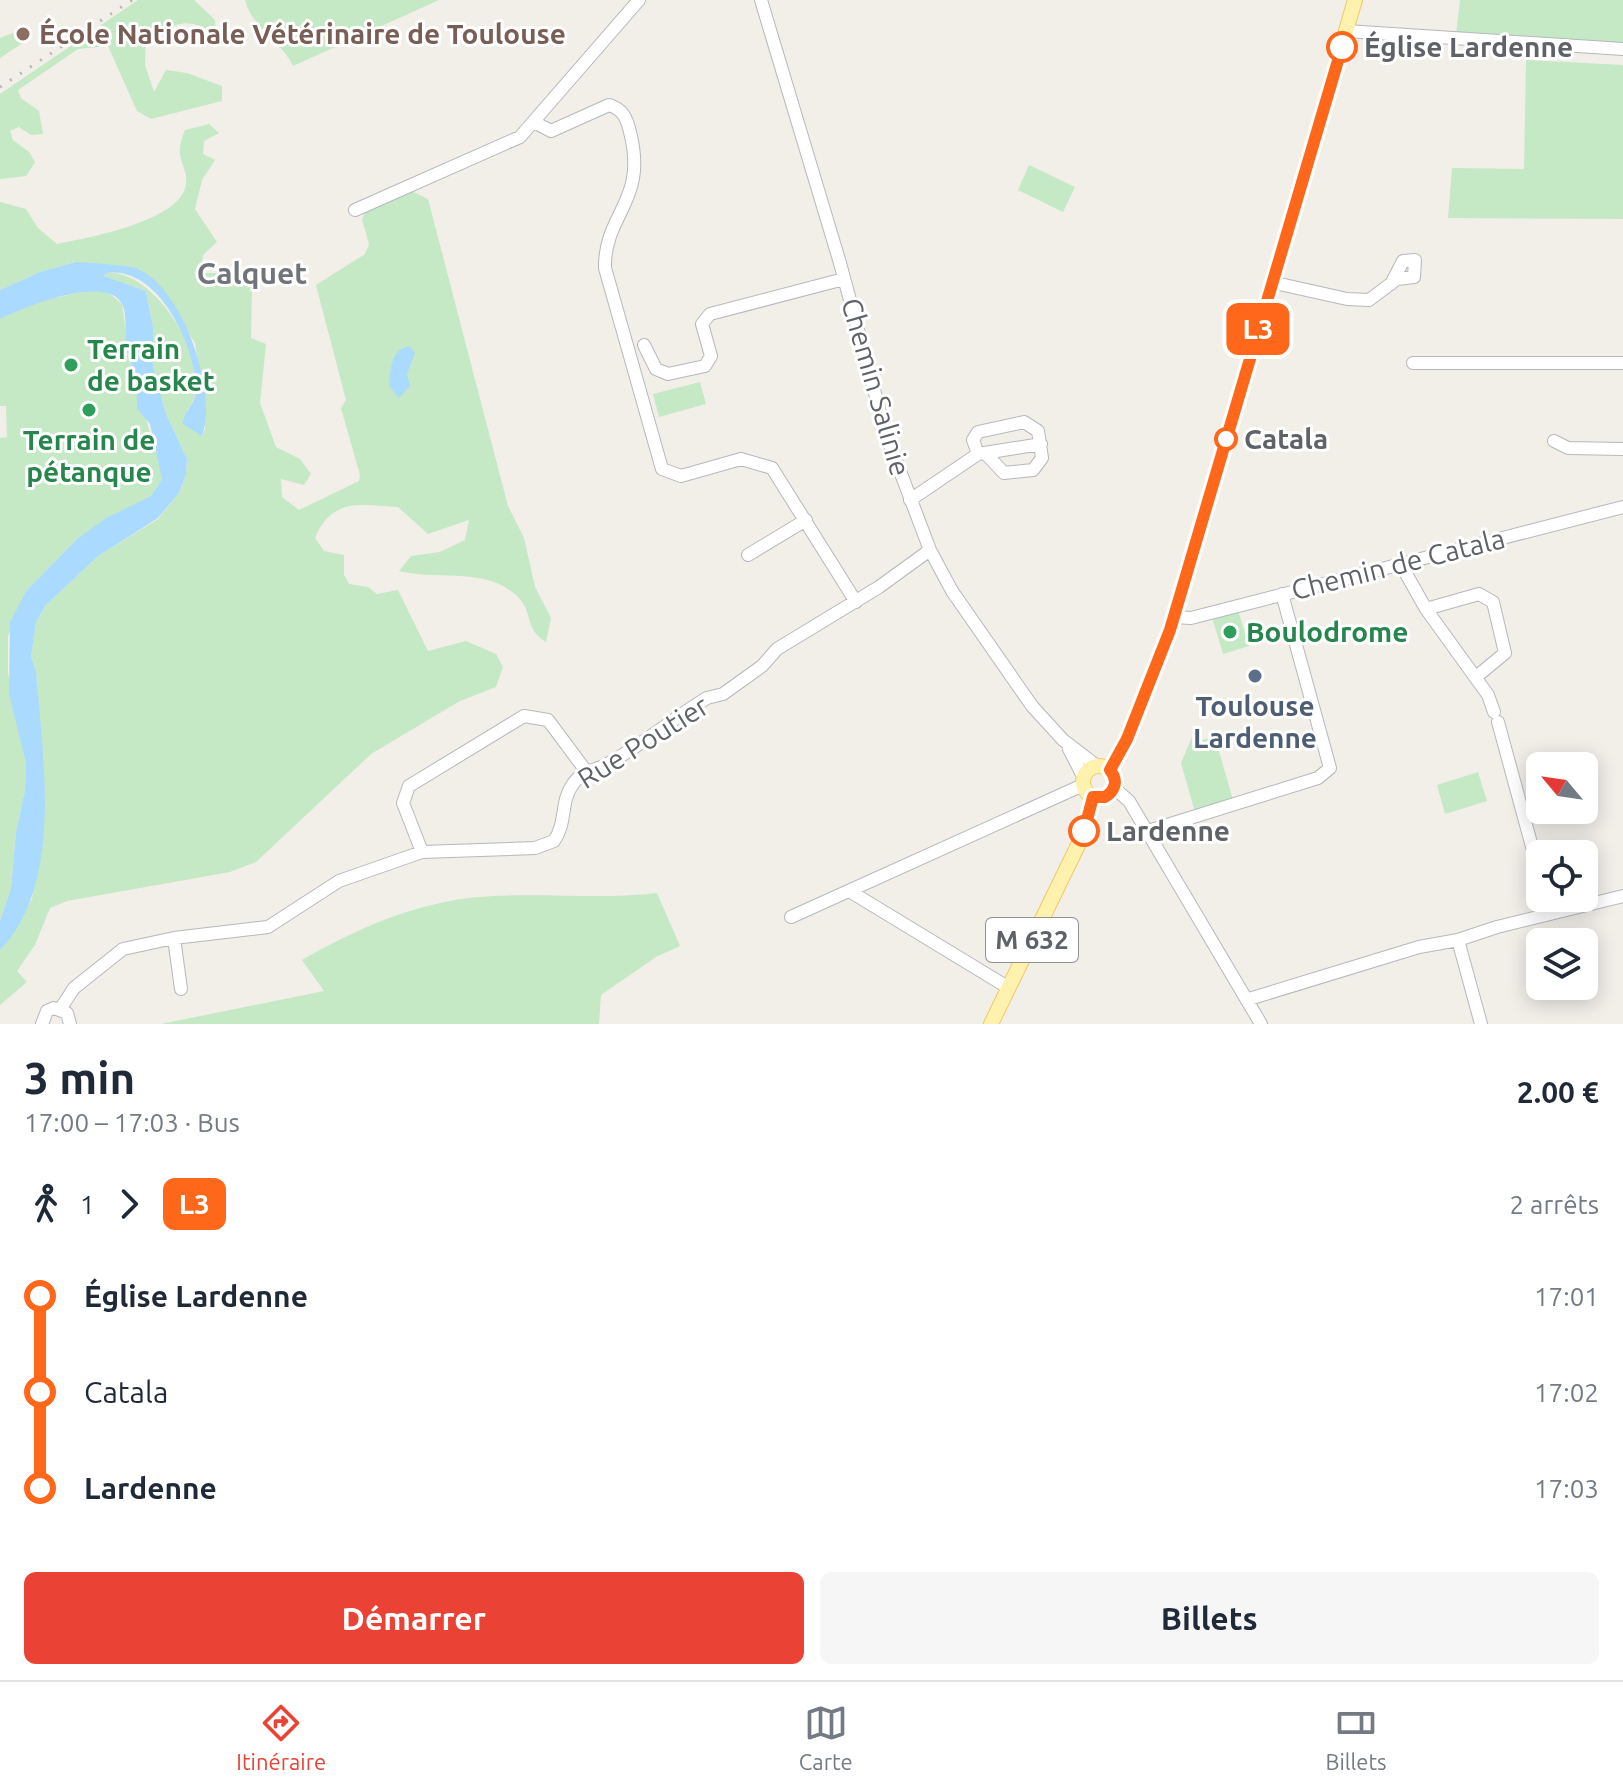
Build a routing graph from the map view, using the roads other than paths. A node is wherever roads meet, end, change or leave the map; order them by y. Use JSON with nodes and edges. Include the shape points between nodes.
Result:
{"nodes":[{"id":1,"x":639,"y":0,"type":"edge"},
{"id":2,"x":761,"y":0,"type":"edge"},
{"id":3,"x":1355,"y":0,"type":"edge"},
{"id":4,"x":1346,"y":31,"type":"junction"},
{"id":5,"x":1623,"y":49,"type":"edge"},
{"id":6,"x":536,"y":123,"type":"junction"},
{"id":7,"x":355,"y":210,"type":"dead end"},
{"id":8,"x":844,"y":279,"type":"junction"},
{"id":9,"x":1271,"y":282,"type":"junction"},
{"id":10,"x":1391,"y":284,"type":"dead end"},
{"id":11,"x":644,"y":345,"type":"dead end"},
{"id":12,"x":1413,"y":363,"type":"dead end"},
{"id":13,"x":1623,"y":363,"type":"edge"},
{"id":14,"x":1554,"y":441,"type":"dead end"},
{"id":15,"x":1041,"y":444,"type":"junction"},
{"id":16,"x":1623,"y":449,"type":"edge"},
{"id":17,"x":981,"y":454,"type":"junction"},
{"id":18,"x":910,"y":500,"type":"junction"},
{"id":19,"x":1623,"y":507,"type":"edge"},
{"id":20,"x":806,"y":520,"type":"junction"},
{"id":21,"x":930,"y":550,"type":"junction"},
{"id":22,"x":748,"y":555,"type":"dead end"},
{"id":23,"x":1400,"y":563,"type":"junction"},
{"id":24,"x":1282,"y":594,"type":"junction"},
{"id":25,"x":856,"y":602,"type":"junction"},
{"id":26,"x":1426,"y":609,"type":"junction"},
{"id":27,"x":1174,"y":617,"type":"junction"},
{"id":28,"x":1476,"y":677,"type":"junction"},
{"id":29,"x":1063,"y":740,"type":"junction"},
{"id":30,"x":1103,"y":768,"type":"junction"},
{"id":31,"x":586,"y":771,"type":"junction"},
{"id":32,"x":1087,"y":787,"type":"junction"},
{"id":33,"x":1114,"y":788,"type":"junction"},
{"id":34,"x":1148,"y":831,"type":"junction"},
{"id":35,"x":1530,"y":840,"type":"edge"},
{"id":36,"x":422,"y":852,"type":"junction"},
{"id":37,"x":851,"y":892,"type":"junction"},
{"id":38,"x":1623,"y":896,"type":"edge"},
{"id":39,"x":1550,"y":913,"type":"joint"},
{"id":40,"x":791,"y":917,"type":"dead end"},
{"id":41,"x":174,"y":938,"type":"junction"},
{"id":42,"x":1458,"y":940,"type":"junction"},
{"id":43,"x":1009,"y":988,"type":"junction"},
{"id":44,"x":181,"y":989,"type":"dead end"},
{"id":45,"x":1249,"y":999,"type":"junction"},
{"id":46,"x":61,"y":1008,"type":"junction"},
{"id":47,"x":40,"y":1022,"type":"edge"},
{"id":48,"x":70,"y":1024,"type":"edge"},
{"id":49,"x":991,"y":1024,"type":"edge"},
{"id":50,"x":1261,"y":1024,"type":"edge"},
{"id":51,"x":1481,"y":1024,"type":"edge"}],
"edges":[{"from":1,"to":6,"type":"street"},
{"from":2,"to":8,"type":"street","name":"Chemin Salinie"},
{"from":3,"to":4,"type":"main road"},
{"from":4,"to":5,"type":"street"},
{"from":4,"to":9,"type":"main road"},
{"from":6,"to":7,"type":"street","via":[[520,137]]},
{"from":6,"to":20,"type":"street","via":[[551,131],[609,105],[627,120],[634,180],[610,235],[605,268],[662,469],[681,476],[741,459],[756,461],[772,468]]},
{"from":8,"to":11,"type":"street","via":[[710,314],[702,324],[711,356],[705,366],[668,374],[649,361]]},
{"from":8,"to":18,"type":"street","name":"Chemin Salinie","via":[[886,434]]},
{"from":9,"to":10,"type":"street","via":[[1369,300]]},
{"from":9,"to":27,"type":"main road"},
{"from":12,"to":13,"type":"street"},
{"from":14,"to":16,"type":"street","via":[[1568,448]]},
{"from":15,"to":17,"type":"street"},
{"from":15,"to":17,"type":"street","via":[[1037,466],[1010,474],[1000,472]]},
{"from":15,"to":17,"type":"street","via":[[1038,431],[1024,422],[978,432],[973,440]]},
{"from":17,"to":18,"type":"street"},
{"from":18,"to":21,"type":"street","name":"Chemin Salinie"},
{"from":19,"to":23,"type":"street","name":"Chemin de Catala"},
{"from":20,"to":22,"type":"street"},
{"from":20,"to":25,"type":"street"},
{"from":21,"to":25,"type":"street","name":"Rue Poutier"},
{"from":21,"to":29,"type":"street","name":"Chemin Salinie","via":[[979,632]]},
{"from":23,"to":24,"type":"street","name":"Chemin de Catala"},
{"from":23,"to":26,"type":"street"},
{"from":24,"to":27,"type":"street","name":"Chemin de Catala","via":[[1191,618]]},
{"from":24,"to":34,"type":"street","via":[[1330,768],[1326,774]]},
{"from":25,"to":31,"type":"street","name":"Rue Poutier","via":[[777,649],[723,694],[707,698],[607,765]]},
{"from":26,"to":28,"type":"street"},
{"from":26,"to":28,"type":"street","via":[[1479,594],[1493,602],[1505,653]]},
{"from":27,"to":30,"type":"main road","via":[[1131,731]]},
{"from":28,"to":35,"type":"street","via":[[1496,717]]},
{"from":29,"to":30,"type":"street","name":"Chemin Salinie"},
{"from":29,"to":32,"type":"street","name":"Chemin Salinie"},
{"from":30,"to":32,"type":"main road"},
{"from":30,"to":33,"type":"main road","via":[[1115,778]]},
{"from":31,"to":36,"type":"street","name":"Rue Poutier","via":[[566,795],[563,824],[554,841],[535,848]]},
{"from":31,"to":36,"type":"street","via":[[548,720],[524,716],[409,786],[403,803]]},
{"from":32,"to":33,"type":"main road","via":[[1105,797]]},
{"from":32,"to":37,"type":"street"},
{"from":32,"to":43,"type":"main road","number":"M 632","via":[[1083,835]]},
{"from":33,"to":34,"type":"street"},
{"from":34,"to":45,"type":"street"},
{"from":36,"to":41,"type":"street","name":"Rue Poutier","via":[[339,881],[268,927]]},
{"from":37,"to":40,"type":"street"},
{"from":37,"to":43,"type":"street"},
{"from":38,"to":39,"type":"street"},
{"from":39,"to":42,"type":"street"},
{"from":41,"to":44,"type":"street"},
{"from":41,"to":46,"type":"street","name":"Rue Poutier","via":[[108,957]]},
{"from":42,"to":45,"type":"street"},
{"from":42,"to":51,"type":"street"},
{"from":43,"to":49,"type":"main road","number":"M 632"},
{"from":45,"to":50,"type":"street"},
{"from":46,"to":47,"type":"street","name":"Rue Poutier","via":[[47,1011]]},
{"from":46,"to":48,"type":"street"}]}
